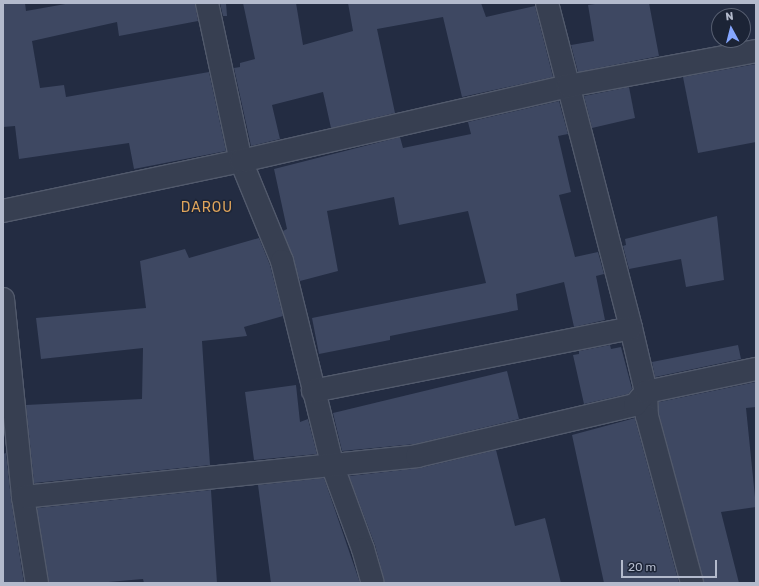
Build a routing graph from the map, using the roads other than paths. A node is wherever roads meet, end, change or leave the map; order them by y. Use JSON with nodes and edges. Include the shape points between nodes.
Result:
{"nodes":[{"id":1,"x":208,"y":3,"type":"edge"},
{"id":2,"x":547,"y":3,"type":"edge"},
{"id":3,"x":756,"y":50,"type":"edge"},
{"id":4,"x":568,"y":86,"type":"junction"},
{"id":5,"x":241,"y":161,"type":"junction"},
{"id":6,"x":3,"y":211,"type":"edge"},
{"id":7,"x":3,"y":299,"type":"edge"},
{"id":8,"x":631,"y":328,"type":"junction"},
{"id":9,"x":756,"y":369,"type":"edge"},
{"id":10,"x":313,"y":391,"type":"junction"},
{"id":11,"x":646,"y":392,"type":"junction"},
{"id":12,"x":333,"y":467,"type":"junction"},
{"id":13,"x":23,"y":497,"type":"junction"},
{"id":14,"x":37,"y":583,"type":"edge"},
{"id":15,"x":373,"y":583,"type":"edge"},
{"id":16,"x":692,"y":583,"type":"edge"}],
"edges":[{"from":1,"to":5,"type":"street"},
{"from":2,"to":4,"type":"street"},
{"from":3,"to":4,"type":"street"},
{"from":4,"to":5,"type":"street"},
{"from":4,"to":8,"type":"street"},
{"from":5,"to":6,"type":"street"},
{"from":5,"to":10,"type":"street","via":[[282,260]]},
{"from":7,"to":13,"type":"street"},
{"from":8,"to":10,"type":"street"},
{"from":8,"to":11,"type":"street"},
{"from":9,"to":11,"type":"street"},
{"from":10,"to":12,"type":"street"},
{"from":11,"to":12,"type":"street","via":[[635,405],[416,456]]},
{"from":11,"to":16,"type":"street","via":[[648,416]]},
{"from":12,"to":13,"type":"street"},
{"from":12,"to":15,"type":"street"},
{"from":13,"to":14,"type":"street"}]}
